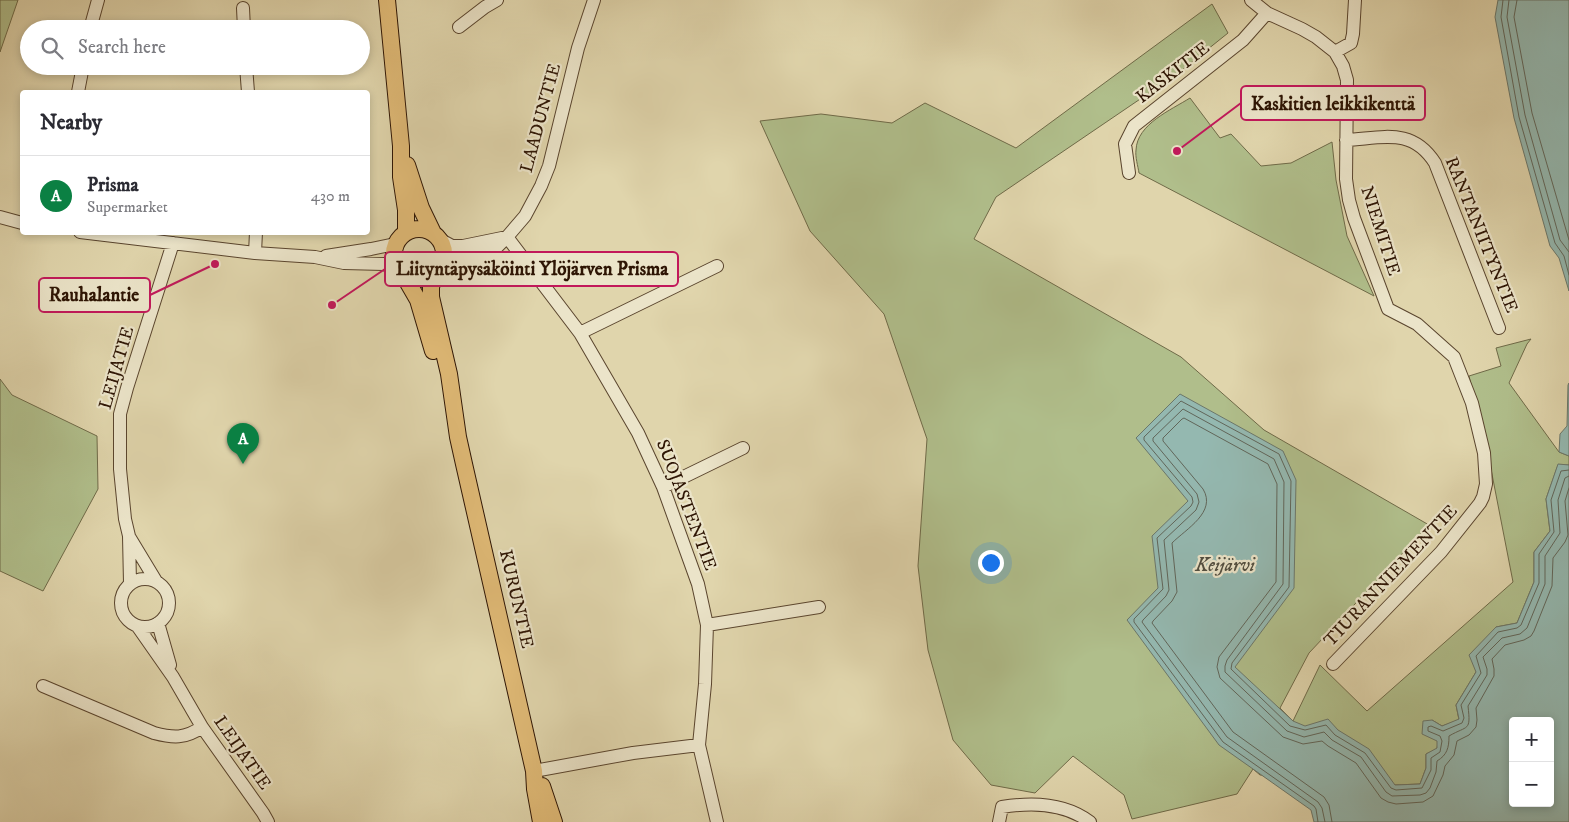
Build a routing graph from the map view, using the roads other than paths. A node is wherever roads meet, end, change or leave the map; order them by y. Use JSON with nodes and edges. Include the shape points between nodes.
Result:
{"nodes":[{"id":1,"x":98,"y":0,"type":"edge"},
{"id":2,"x":387,"y":0,"type":"edge"},
{"id":3,"x":497,"y":0,"type":"edge"},
{"id":4,"x":594,"y":0,"type":"edge"},
{"id":5,"x":1251,"y":0,"type":"edge"},
{"id":6,"x":1355,"y":0,"type":"edge"},
{"id":7,"x":243,"y":8,"type":"dead end"},
{"id":8,"x":1267,"y":12,"type":"junction"},
{"id":9,"x":92,"y":20,"type":"edge"},
{"id":10,"x":244,"y":20,"type":"edge"},
{"id":11,"x":459,"y":27,"type":"dead end"},
{"id":12,"x":1335,"y":52,"type":"junction"},
{"id":13,"x":81,"y":75,"type":"edge"},
{"id":14,"x":247,"y":75,"type":"edge"},
{"id":15,"x":78,"y":90,"type":"edge"},
{"id":16,"x":248,"y":90,"type":"edge"},
{"id":17,"x":1346,"y":140,"type":"junction"},
{"id":18,"x":401,"y":146,"type":"junction"},
{"id":19,"x":1129,"y":173,"type":"dead end"},
{"id":20,"x":0,"y":217,"type":"edge"},
{"id":21,"x":20,"y":222,"type":"edge"},
{"id":22,"x":406,"y":231,"type":"junction"},
{"id":23,"x":105,"y":235,"type":"edge"},
{"id":24,"x":256,"y":235,"type":"edge"},
{"id":25,"x":436,"y":236,"type":"junction"},
{"id":26,"x":507,"y":237,"type":"junction"},
{"id":27,"x":173,"y":243,"type":"junction"},
{"id":28,"x":395,"y":244,"type":"junction"},
{"id":29,"x":255,"y":253,"type":"junction"},
{"id":30,"x":315,"y":257,"type":"junction"},
{"id":31,"x":717,"y":266,"type":"dead end"},
{"id":32,"x":438,"y":269,"type":"junction"},
{"id":33,"x":402,"y":272,"type":"junction"},
{"id":34,"x":1499,"y":328,"type":"dead end"},
{"id":35,"x":580,"y":333,"type":"junction"},
{"id":36,"x":458,"y":437,"type":"junction"},
{"id":37,"x":743,"y":448,"type":"dead end"},
{"id":38,"x":1486,"y":484,"type":"joint"},
{"id":39,"x":663,"y":487,"type":"junction"},
{"id":40,"x":128,"y":536,"type":"junction"},
{"id":41,"x":156,"y":580,"type":"junction"},
{"id":42,"x":130,"y":583,"type":"junction"},
{"id":43,"x":819,"y":607,"type":"dead end"},
{"id":44,"x":158,"y":624,"type":"junction"},
{"id":45,"x":707,"y":625,"type":"junction"},
{"id":46,"x":138,"y":627,"type":"junction"},
{"id":47,"x":1333,"y":664,"type":"dead end"},
{"id":48,"x":173,"y":676,"type":"junction"},
{"id":49,"x":43,"y":686,"type":"dead end"},
{"id":50,"x":202,"y":727,"type":"junction"},
{"id":51,"x":699,"y":745,"type":"junction"},
{"id":52,"x":534,"y":771,"type":"junction"},
{"id":53,"x":268,"y":822,"type":"edge"},
{"id":54,"x":541,"y":822,"type":"edge"},
{"id":55,"x":554,"y":822,"type":"edge"},
{"id":56,"x":717,"y":822,"type":"edge"},
{"id":57,"x":999,"y":822,"type":"edge"},
{"id":58,"x":1090,"y":822,"type":"edge"}],
"edges":[{"from":1,"to":9,"type":"street"},
{"from":2,"to":18,"type":"main road"},
{"from":3,"to":11,"type":"street"},
{"from":4,"to":26,"type":"street","name":"LAADUNTIE","via":[[578,48],[549,166],[525,216]]},
{"from":5,"to":8,"type":"street"},
{"from":6,"to":12,"type":"street","via":[[1350,43]]},
{"from":7,"to":10,"type":"street"},
{"from":8,"to":12,"type":"street","via":[[1302,29]]},
{"from":8,"to":19,"type":"street","name":"KASKITIE","via":[[1243,40],[1134,126],[1125,144]]},
{"from":12,"to":17,"type":"street","name":"NIEMITIE","via":[[1347,80]]},
{"from":13,"to":15,"type":"street"},
{"from":14,"to":16,"type":"street"},
{"from":17,"to":34,"type":"street","name":"RANTANIITYNTIE","via":[[1401,137],[1416,142],[1427,151],[1435,163]]},
{"from":17,"to":38,"type":"street","name":"NIEMITIE","via":[[1349,200],[1388,308],[1417,324],[1454,357],[1472,403],[1484,453]]},
{"from":18,"to":22,"type":"main road"},
{"from":18,"to":25,"type":"main road","via":[[421,208]]},
{"from":20,"to":21,"type":"street"},
{"from":22,"to":25,"type":"main road","via":[[420,228]]},
{"from":22,"to":28,"type":"main road"},
{"from":23,"to":27,"type":"street"},
{"from":24,"to":29,"type":"street"},
{"from":25,"to":26,"type":"street","via":[[452,246]]},
{"from":25,"to":32,"type":"main road","via":[[444,252]]},
{"from":26,"to":32,"type":"street","name":"LAADUNTIE","via":[[497,247]]},
{"from":26,"to":35,"type":"street","name":"SUOJASTENTIE"},
{"from":27,"to":29,"type":"street"},
{"from":27,"to":40,"type":"street","name":"LEIJATIE","via":[[120,414],[120,469]]},
{"from":28,"to":30,"type":"street"},
{"from":28,"to":33,"type":"main road","via":[[393,258]]},
{"from":29,"to":30,"type":"street"},
{"from":30,"to":33,"type":"street","via":[[344,263],[384,264]]},
{"from":31,"to":35,"type":"street"},
{"from":32,"to":33,"type":"main road","via":[[428,278],[419,279]]},
{"from":32,"to":36,"type":"main road","name":"KURUNTIE","via":[[431,297],[449,374]]},
{"from":33,"to":36,"type":"main road","name":"KURUNTIE","via":[[418,300]]},
{"from":35,"to":39,"type":"street","name":"SUOJASTENTIE","via":[[638,433]]},
{"from":36,"to":52,"type":"main road","name":"KURUNTIE"},
{"from":37,"to":39,"type":"street"},
{"from":38,"to":47,"type":"street","name":"TIURANNIEMENTIE","via":[[1480,503],[1441,552]]},
{"from":39,"to":45,"type":"street","name":"SUOJASTENTIE","via":[[698,584]]},
{"from":40,"to":41,"type":"street","name":"LEIJATIE"},
{"from":40,"to":42,"type":"street","name":"LEIJATIE"},
{"from":41,"to":42,"type":"street","via":[[146,578]]},
{"from":41,"to":44,"type":"street","name":"LEIJATIE","via":[[169,596],[168,611]]},
{"from":42,"to":46,"type":"street","name":"LEIJATIE","via":[[120,604],[129,622]]},
{"from":43,"to":45,"type":"street"},
{"from":44,"to":46,"type":"street"},
{"from":44,"to":48,"type":"street","name":"LEIJATIE"},
{"from":45,"to":51,"type":"street","name":"SUOJASTENTIE"},
{"from":46,"to":48,"type":"street","name":"LEIJATIE"},
{"from":48,"to":50,"type":"street","name":"LEIJATIE"},
{"from":49,"to":50,"type":"street","via":[[154,733],[170,737],[192,734]]},
{"from":50,"to":53,"type":"street","name":"LEIJATIE"},
{"from":51,"to":52,"type":"street"},
{"from":51,"to":56,"type":"street","name":"SUOJASTENTIE"},
{"from":52,"to":54,"type":"main road","name":"KURUNTIE"},
{"from":52,"to":55,"type":"main road","name":"KURUNTIE"},
{"from":57,"to":58,"type":"street","via":[[1002,807],[1022,804],[1052,806],[1078,813]]}]}
